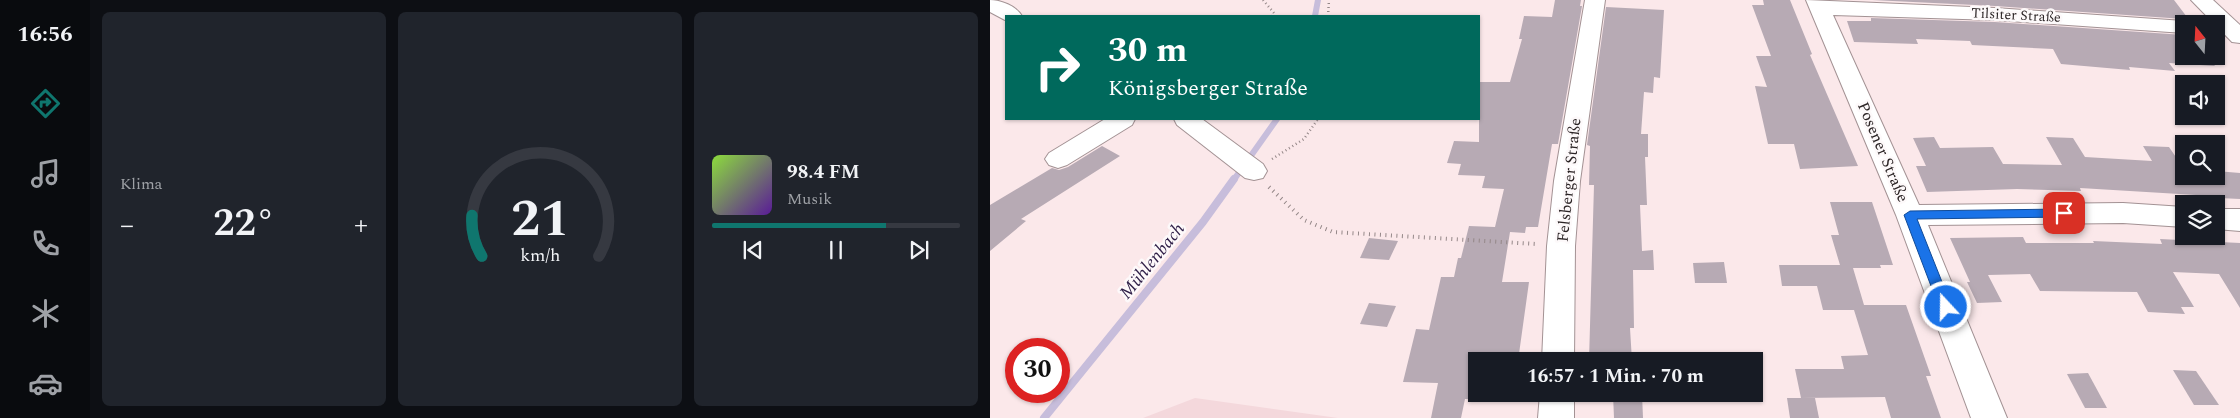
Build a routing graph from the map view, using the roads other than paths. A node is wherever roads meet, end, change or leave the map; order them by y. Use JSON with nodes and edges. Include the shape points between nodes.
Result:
{"nodes":[{"id":1,"x":1595,"y":0,"type":"edge"},
{"id":2,"x":2201,"y":0,"type":"edge"},
{"id":3,"x":990,"y":3,"type":"edge"},
{"id":4,"x":1818,"y":4,"type":"edge"},
{"id":5,"x":1010,"y":15,"type":"edge"},
{"id":6,"x":2175,"y":26,"type":"edge"},
{"id":7,"x":2230,"y":33,"type":"edge"},
{"id":8,"x":1121,"y":120,"type":"edge"},
{"id":9,"x":1187,"y":120,"type":"edge"},
{"id":10,"x":1058,"y":159,"type":"dead end"},
{"id":11,"x":1246,"y":164,"type":"road end"},
{"id":12,"x":1910,"y":215,"type":"junction"},
{"id":13,"x":2175,"y":216,"type":"edge"},
{"id":14,"x":2225,"y":219,"type":"edge"},
{"id":15,"x":2240,"y":220,"type":"edge"},
{"id":16,"x":1558,"y":352,"type":"edge"},
{"id":17,"x":1557,"y":402,"type":"edge"},
{"id":18,"x":1556,"y":418,"type":"edge"},
{"id":19,"x":1989,"y":418,"type":"edge"}],
"edges":[{"from":1,"to":16,"type":"street","name":"Felsberger Straße","via":[[1572,138],[1561,246]]},
{"from":2,"to":7,"type":"street"},
{"from":3,"to":5,"type":"street"},
{"from":4,"to":6,"type":"street","name":"Tilsiter Straße"},
{"from":4,"to":12,"type":"street","name":"Posener Straße"},
{"from":8,"to":10,"type":"street"},
{"from":9,"to":11,"type":"street"},
{"from":12,"to":13,"type":"street","via":[[2114,213]]},
{"from":12,"to":19,"type":"street","name":"Posener Straße"},
{"from":14,"to":15,"type":"street"},
{"from":17,"to":18,"type":"street"}]}
